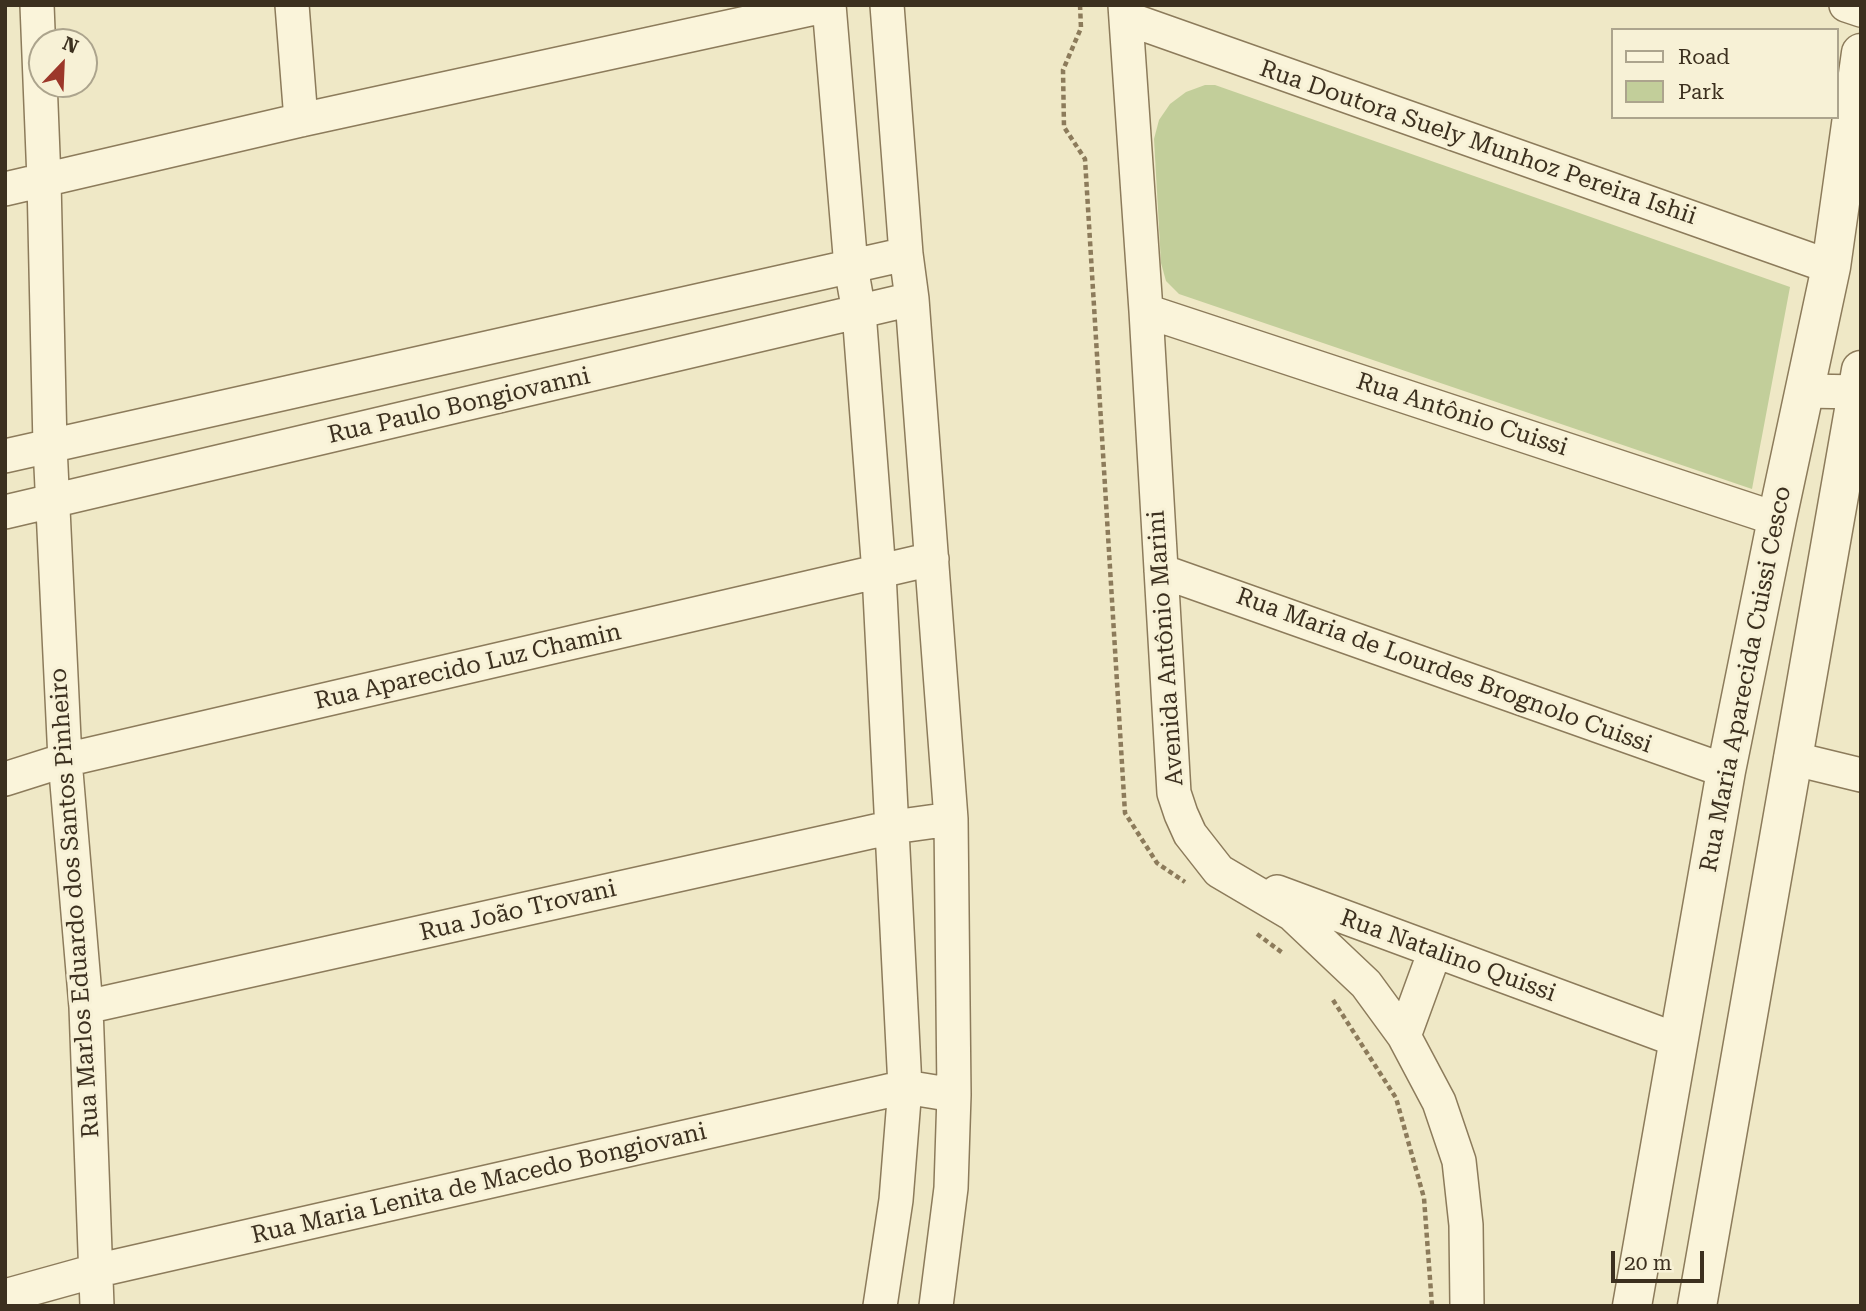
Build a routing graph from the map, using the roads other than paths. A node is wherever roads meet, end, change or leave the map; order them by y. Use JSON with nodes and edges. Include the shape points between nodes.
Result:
{"nodes":[{"id":1,"x":37,"y":5,"type":"edge"},
{"id":2,"x":292,"y":5,"type":"edge"},
{"id":3,"x":829,"y":5,"type":"edge"},
{"id":4,"x":887,"y":5,"type":"edge"},
{"id":5,"x":1846,"y":5,"type":"edge"},
{"id":6,"x":1861,"y":10,"type":"edge"},
{"id":7,"x":1126,"y":12,"type":"edge"},
{"id":8,"x":1861,"y":53,"type":"edge"},
{"id":9,"x":302,"y":120,"type":"junction"},
{"id":10,"x":44,"y":180,"type":"junction"},
{"id":11,"x":5,"y":189,"type":"edge"},
{"id":12,"x":906,"y":254,"type":"junction"},
{"id":13,"x":851,"y":267,"type":"junction"},
{"id":14,"x":1831,"y":267,"type":"junction"},
{"id":15,"x":912,"y":299,"type":"junction"},
{"id":16,"x":1146,"y":311,"type":"junction"},
{"id":17,"x":859,"y":312,"type":"junction"},
{"id":18,"x":1859,"y":385,"type":"edge"},
{"id":19,"x":1804,"y":391,"type":"junction"},
{"id":20,"x":50,"y":446,"type":"junction"},
{"id":21,"x":5,"y":456,"type":"edge"},
{"id":22,"x":53,"y":501,"type":"junction"},
{"id":23,"x":5,"y":512,"type":"edge"},
{"id":24,"x":1777,"y":519,"type":"junction"},
{"id":25,"x":932,"y":559,"type":"junction"},
{"id":26,"x":1161,"y":571,"type":"junction"},
{"id":27,"x":879,"y":573,"type":"junction"},
{"id":28,"x":1791,"y":758,"type":"junction"},
{"id":29,"x":65,"y":760,"type":"junction"},
{"id":30,"x":1726,"y":771,"type":"junction"},
{"id":31,"x":1861,"y":775,"type":"edge"},
{"id":32,"x":5,"y":779,"type":"edge"},
{"id":33,"x":951,"y":819,"type":"junction"},
{"id":34,"x":893,"y":827,"type":"junction"},
{"id":35,"x":1219,"y":871,"type":"junction"},
{"id":36,"x":1436,"y":951,"type":"junction"},
{"id":37,"x":86,"y":1007,"type":"junction"},
{"id":38,"x":1404,"y":1036,"type":"junction"},
{"id":39,"x":1678,"y":1040,"type":"junction"},
{"id":40,"x":905,"y":1087,"type":"junction"},
{"id":41,"x":954,"y":1095,"type":"junction"},
{"id":42,"x":95,"y":1271,"type":"junction"},
{"id":43,"x":5,"y":1296,"type":"edge"},
{"id":44,"x":97,"y":1306,"type":"edge"},
{"id":45,"x":880,"y":1306,"type":"edge"},
{"id":46,"x":936,"y":1306,"type":"edge"},
{"id":47,"x":1466,"y":1306,"type":"edge"},
{"id":48,"x":1632,"y":1306,"type":"edge"},
{"id":49,"x":1697,"y":1306,"type":"edge"}],
"edges":[{"from":1,"to":10,"type":"street","name":"Rua Marlos Eduardo dos Santos Pinheiro"},
{"from":2,"to":9,"type":"street"},
{"from":3,"to":9,"type":"street"},
{"from":3,"to":13,"type":"street"},
{"from":4,"to":12,"type":"street"},
{"from":5,"to":6,"type":"street"},
{"from":7,"to":14,"type":"street","name":"Rua Doutora Suely Munhoz Pereira Ishii"},
{"from":7,"to":16,"type":"street","name":"Avenida Antônio Marini"},
{"from":8,"to":14,"type":"street","name":"Rua Maria Aparecida Cuissi Cesco"},
{"from":9,"to":10,"type":"street"},
{"from":10,"to":11,"type":"street"},
{"from":10,"to":20,"type":"street","name":"Rua Marlos Eduardo dos Santos Pinheiro"},
{"from":12,"to":13,"type":"street","name":"Rua Paulo Bongiovanni"},
{"from":12,"to":15,"type":"street"},
{"from":13,"to":17,"type":"street"},
{"from":13,"to":20,"type":"street","name":"Rua Paulo Bongiovanni"},
{"from":14,"to":19,"type":"street","name":"Rua Maria Aparecida Cuissi Cesco"},
{"from":15,"to":17,"type":"street","name":"Rua Paulo Bongiovanni"},
{"from":15,"to":25,"type":"street"},
{"from":16,"to":24,"type":"street","name":"Rua Antônio Cuissi"},
{"from":16,"to":26,"type":"street","name":"Avenida Antônio Marini"},
{"from":17,"to":22,"type":"street","name":"Rua Paulo Bongiovanni"},
{"from":17,"to":27,"type":"street"},
{"from":18,"to":19,"type":"street"},
{"from":18,"to":28,"type":"street"},
{"from":19,"to":24,"type":"street","name":"Rua Maria Aparecida Cuissi Cesco"},
{"from":20,"to":21,"type":"street","name":"Rua Paulo Bongiovanni"},
{"from":20,"to":22,"type":"street","name":"Rua Marlos Eduardo dos Santos Pinheiro"},
{"from":22,"to":23,"type":"street","name":"Rua Paulo Bongiovanni"},
{"from":22,"to":29,"type":"street","name":"Rua Marlos Eduardo dos Santos Pinheiro"},
{"from":24,"to":30,"type":"street","name":"Rua Maria Aparecida Cuissi Cesco"},
{"from":25,"to":27,"type":"street","name":"Rua Aparecido Luz Chamin"},
{"from":25,"to":33,"type":"street"},
{"from":26,"to":30,"type":"street","name":"Rua Maria de Lourdes Brognolo Cuissi"},
{"from":26,"to":35,"type":"street","name":"Avenida Antônio Marini","via":[[1174,793],[1190,834]]},
{"from":27,"to":29,"type":"street","name":"Rua Aparecido Luz Chamin"},
{"from":27,"to":34,"type":"street"},
{"from":28,"to":31,"type":"street"},
{"from":28,"to":49,"type":"street"},
{"from":29,"to":32,"type":"street","name":"Rua Aparecido Luz Chamin"},
{"from":29,"to":37,"type":"street","name":"Rua Marlos Eduardo dos Santos Pinheiro"},
{"from":30,"to":39,"type":"street","name":"Rua Maria Aparecida Cuissi Cesco"},
{"from":33,"to":34,"type":"street","name":"Rua João Trovani"},
{"from":33,"to":41,"type":"street"},
{"from":34,"to":37,"type":"street","name":"Rua João Trovani"},
{"from":34,"to":40,"type":"street"},
{"from":35,"to":36,"type":"street","name":"Rua Natalino Quissi"},
{"from":35,"to":38,"type":"street","name":"Avenida Antônio Marini","via":[[1292,914],[1366,984]]},
{"from":36,"to":38,"type":"street"},
{"from":36,"to":39,"type":"street","name":"Rua Natalino Quissi"},
{"from":37,"to":42,"type":"street","name":"Rua Marlos Eduardo dos Santos Pinheiro"},
{"from":38,"to":47,"type":"street","name":"Avenida Antônio Marini","via":[[1439,1102],[1459,1161],[1466,1225]]},
{"from":39,"to":48,"type":"street","name":"Rua Maria Aparecida Cuissi Cesco"},
{"from":40,"to":41,"type":"street","name":"Rua Maria Lenita de Macedo Bongiovani"},
{"from":40,"to":42,"type":"street","name":"Rua Maria Lenita de Macedo Bongiovani"},
{"from":40,"to":45,"type":"street","via":[[896,1200]]},
{"from":41,"to":46,"type":"street","via":[[951,1188]]},
{"from":42,"to":43,"type":"street","name":"Rua Maria Lenita de Macedo Bongiovani"},
{"from":42,"to":44,"type":"street","name":"Rua Marlos Eduardo dos Santos Pinheiro"}]}
